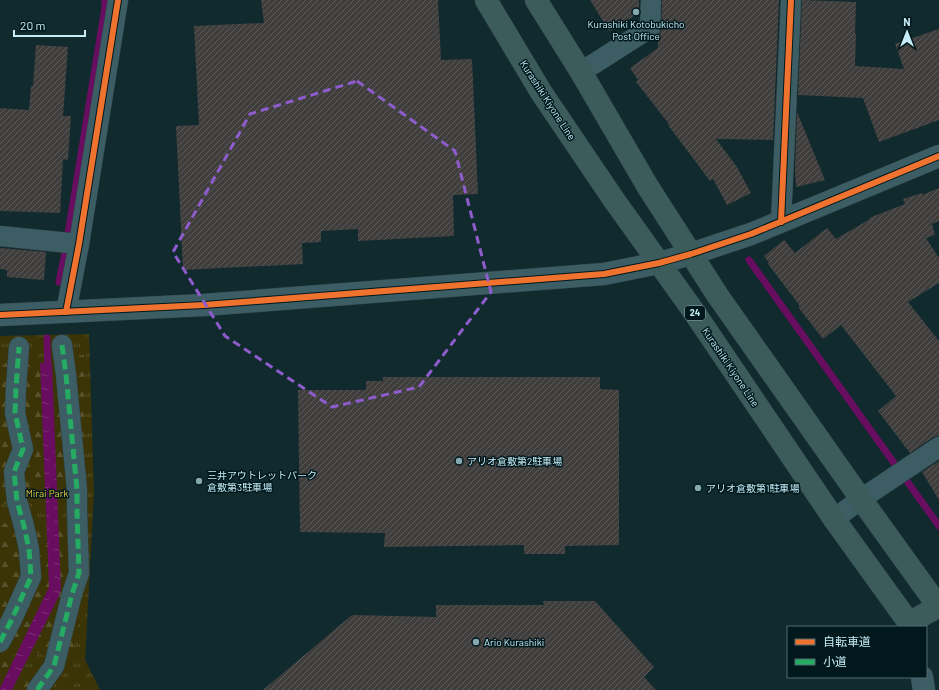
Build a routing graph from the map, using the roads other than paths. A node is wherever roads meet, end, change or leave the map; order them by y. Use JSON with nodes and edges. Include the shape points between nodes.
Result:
{"nodes":[{"id":1,"x":118,"y":0,"type":"edge"},
{"id":2,"x":486,"y":0,"type":"edge"},
{"id":3,"x":536,"y":0,"type":"edge"},
{"id":4,"x":651,"y":0,"type":"edge"},
{"id":5,"x":791,"y":0,"type":"edge"},
{"id":6,"x":581,"y":72,"type":"junction"},
{"id":7,"x":939,"y":156,"type":"edge"},
{"id":8,"x":781,"y":222,"type":"junction"},
{"id":9,"x":0,"y":236,"type":"edge"},
{"id":10,"x":79,"y":244,"type":"junction"},
{"id":11,"x":691,"y":254,"type":"junction"},
{"id":12,"x":659,"y":263,"type":"junction"},
{"id":13,"x":66,"y":312,"type":"junction"},
{"id":14,"x":0,"y":316,"type":"edge"},
{"id":15,"x":62,"y":345,"type":"dead end"},
{"id":16,"x":19,"y":347,"type":"dead end"},
{"id":17,"x":939,"y":447,"type":"edge"},
{"id":18,"x":861,"y":499,"type":"junction"},
{"id":19,"x":834,"y":519,"type":"junction"},
{"id":20,"x":939,"y":607,"type":"edge"},
{"id":21,"x":910,"y":625,"type":"edge"},
{"id":22,"x":0,"y":642,"type":"edge"},
{"id":23,"x":922,"y":678,"type":"edge"},
{"id":24,"x":37,"y":690,"type":"edge"},
{"id":25,"x":924,"y":690,"type":"edge"}],
"edges":[{"from":1,"to":10,"type":"street"},
{"from":2,"to":12,"type":"main road","name":"Kurashiki Kiyone Line","number":"24","via":[[541,92]]},
{"from":3,"to":6,"type":"main road","name":"Kurashiki Kiyone Line","number":"24"},
{"from":4,"to":6,"type":"street","via":[[650,28]]},
{"from":5,"to":8,"type":"street"},
{"from":6,"to":11,"type":"main road","name":"Kurashiki Kiyone Line","number":"24","via":[[648,188]]},
{"from":7,"to":8,"type":"street"},
{"from":8,"to":11,"type":"street"},
{"from":9,"to":10,"type":"street"},
{"from":10,"to":13,"type":"street"},
{"from":11,"to":12,"type":"street"},
{"from":11,"to":18,"type":"main road","name":"Kurashiki Kiyone Line","number":"24"},
{"from":12,"to":13,"type":"street","via":[[604,274],[204,305]]},
{"from":12,"to":19,"type":"main road","name":"Kurashiki Kiyone Line","number":"24"},
{"from":13,"to":14,"type":"street"},
{"from":15,"to":24,"type":"street","via":[[77,490],[79,572],[54,666]]},
{"from":16,"to":22,"type":"street","via":[[15,413],[23,449],[14,472],[17,501],[29,548],[31,577]]},
{"from":17,"to":18,"type":"street"},
{"from":18,"to":19,"type":"street"},
{"from":18,"to":20,"type":"main road","name":"Kurashiki Kiyone Line","number":"24"},
{"from":19,"to":21,"type":"main road","name":"Kurashiki Kiyone Line","number":"24"},
{"from":20,"to":21,"type":"main road","name":"Kurashiki Kiyone Line","number":"24"},
{"from":23,"to":25,"type":"street"}]}
